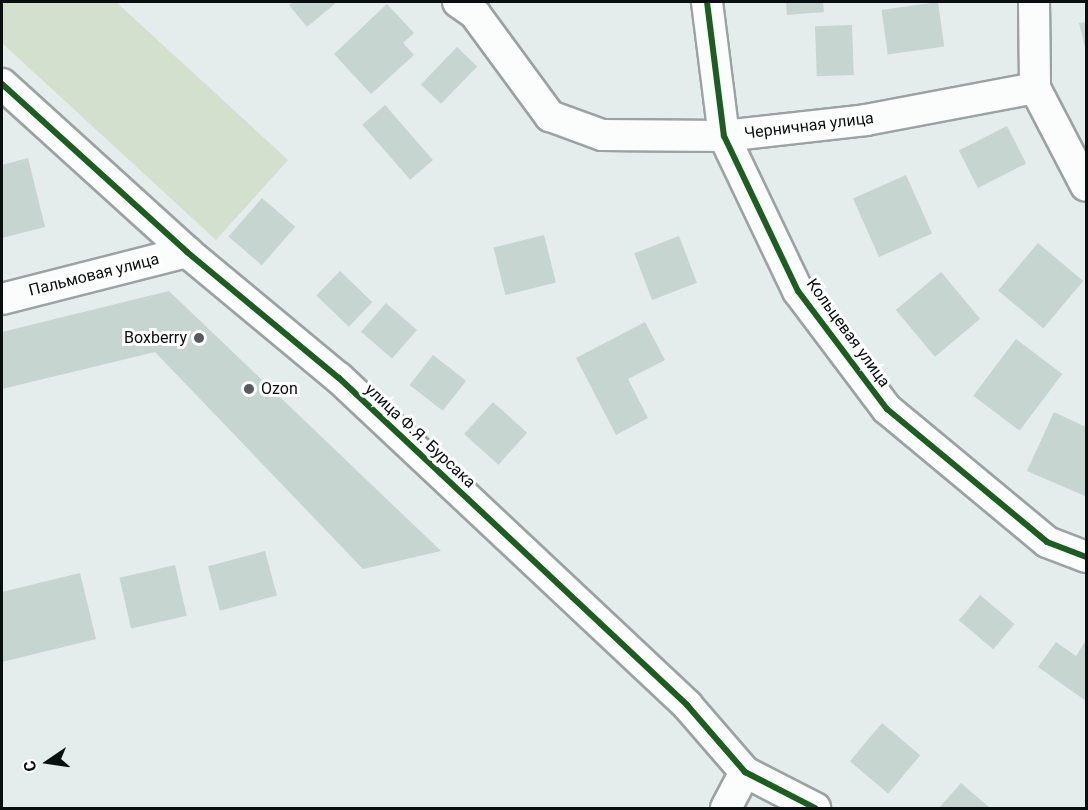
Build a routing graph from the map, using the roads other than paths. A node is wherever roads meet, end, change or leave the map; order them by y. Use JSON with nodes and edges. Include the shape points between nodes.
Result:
{"nodes":[{"id":1,"x":458,"y":2,"type":"edge"},
{"id":2,"x":707,"y":2,"type":"edge"},
{"id":3,"x":1034,"y":2,"type":"edge"},
{"id":4,"x":2,"y":84,"type":"edge"},
{"id":5,"x":1035,"y":88,"type":"junction"},
{"id":6,"x":724,"y":136,"type":"junction"},
{"id":7,"x":1086,"y":186,"type":"edge"},
{"id":8,"x":187,"y":252,"type":"junction"},
{"id":9,"x":2,"y":299,"type":"edge"},
{"id":10,"x":1086,"y":557,"type":"edge"},
{"id":11,"x":745,"y":772,"type":"junction"},
{"id":12,"x":726,"y":808,"type":"edge"},
{"id":13,"x":815,"y":808,"type":"edge"}],
"edges":[{"from":1,"to":6,"type":"street","name":"Черничная улица","via":[[475,14],[550,116],[602,135]]},
{"from":2,"to":6,"type":"street","name":"Кольцевая улица"},
{"from":3,"to":5,"type":"street"},
{"from":4,"to":8,"type":"street","name":"улица Ф.Я. Бурсака"},
{"from":5,"to":6,"type":"street","name":"Черничная улица","via":[[866,120]]},
{"from":5,"to":7,"type":"street"},
{"from":6,"to":10,"type":"street","name":"Кольцевая улица","via":[[798,291],[887,409],[1047,542]]},
{"from":8,"to":9,"type":"street","name":"Пальмовая улица"},
{"from":8,"to":11,"type":"street","name":"улица Ф.Я. Бурсака","via":[[348,386],[687,705]]},
{"from":11,"to":12,"type":"street"},
{"from":11,"to":13,"type":"street","name":"улица Ф.Я. Бурсака"}]}
